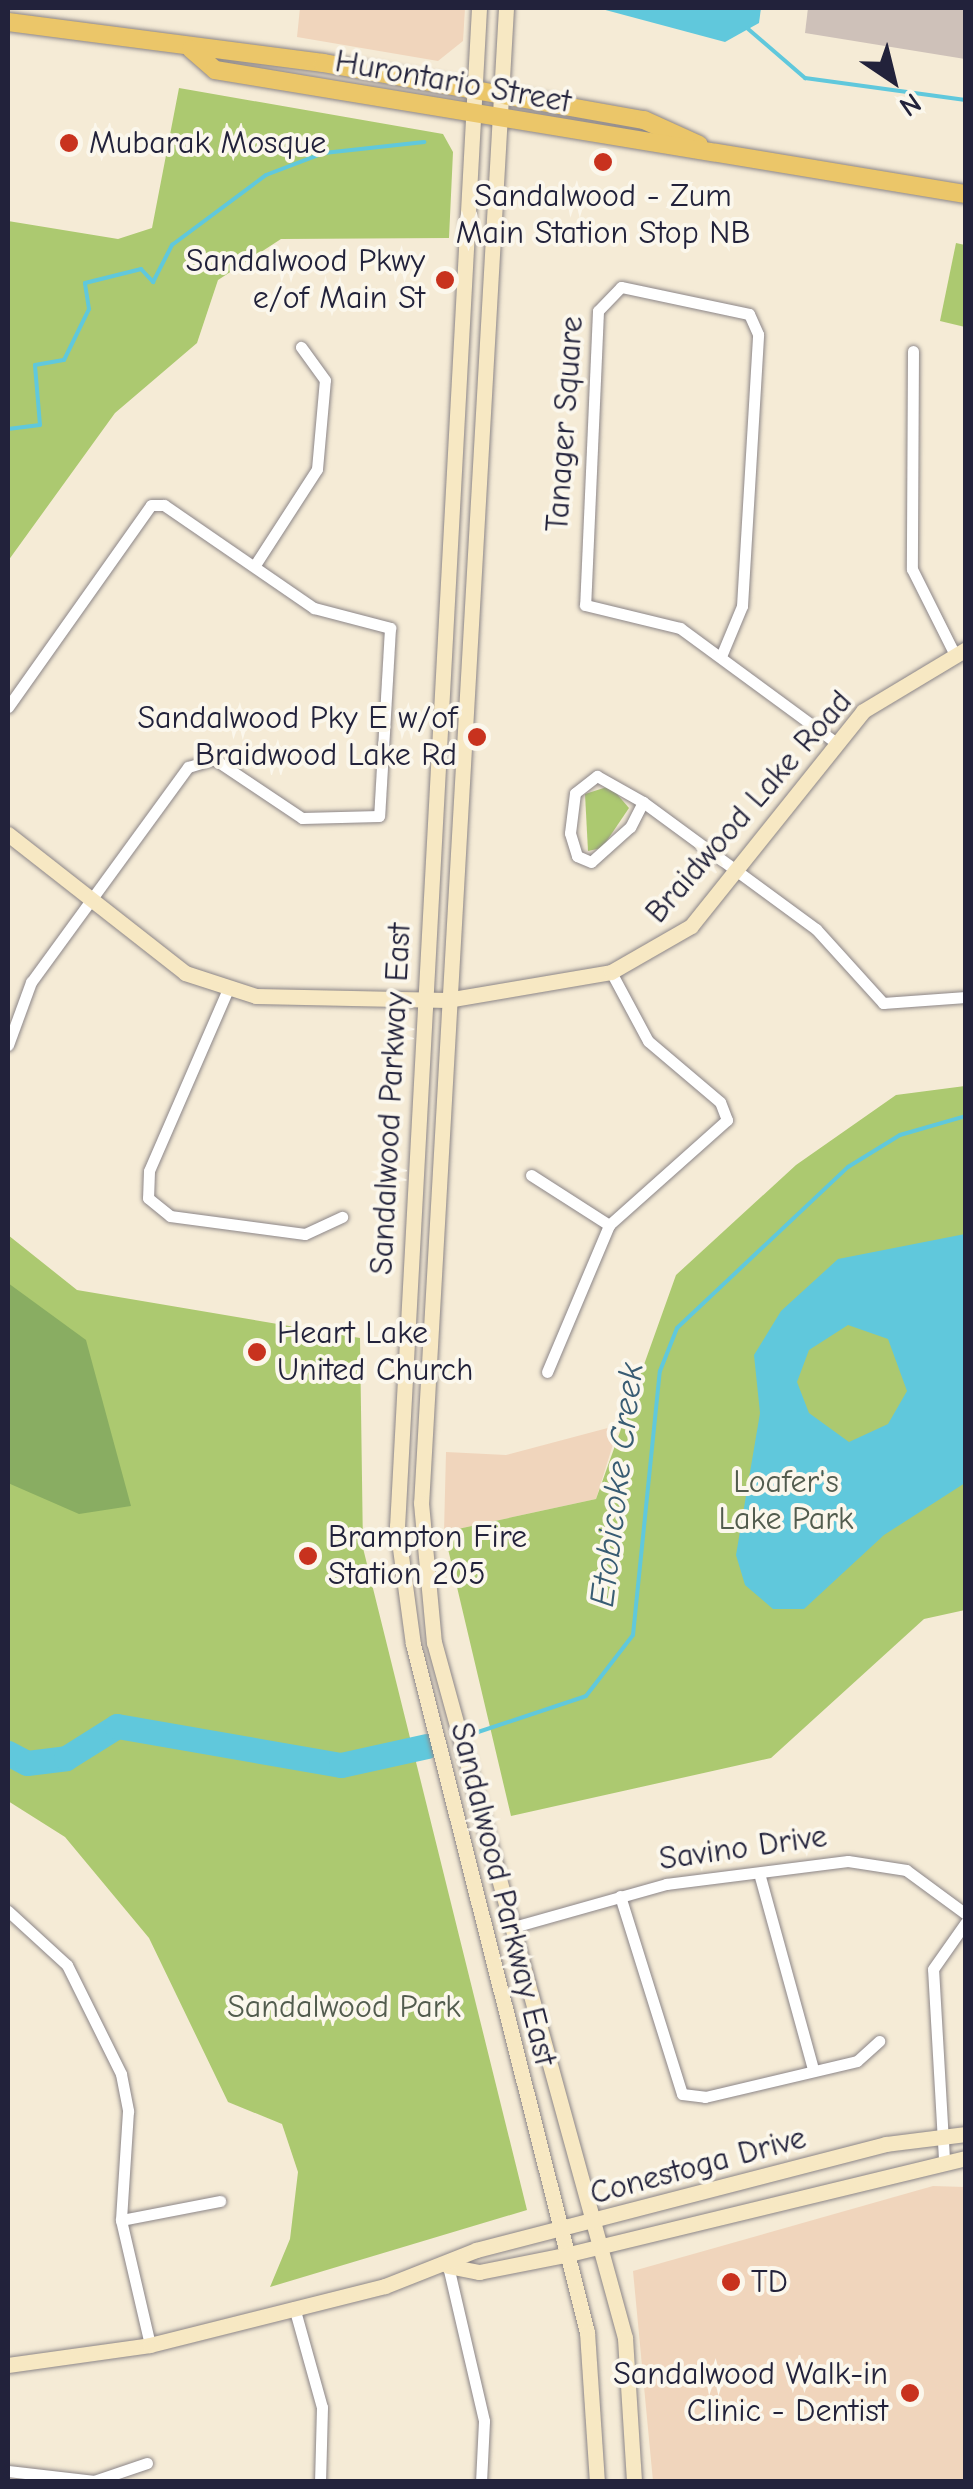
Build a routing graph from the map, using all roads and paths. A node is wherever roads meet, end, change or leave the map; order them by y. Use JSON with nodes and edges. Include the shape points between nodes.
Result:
{"nodes":[{"id":1,"x":479,"y":8,"type":"edge"},
{"id":2,"x":506,"y":8,"type":"edge"},
{"id":3,"x":8,"y":22,"type":"edge"},
{"id":4,"x":191,"y":49,"type":"junction"},
{"id":5,"x":474,"y":90,"type":"junction"},
{"id":6,"x":501,"y":95,"type":"junction"},
{"id":7,"x":473,"y":116,"type":"junction"},
{"id":8,"x":500,"y":121,"type":"junction"},
{"id":9,"x":713,"y":152,"type":"junction"},
{"id":10,"x":966,"y":194,"type":"edge"},
{"id":11,"x":301,"y":347,"type":"dead end"},
{"id":12,"x":913,"y":352,"type":"dead end"},
{"id":13,"x":255,"y":565,"type":"junction"},
{"id":14,"x":960,"y":652,"type":"edge"},
{"id":15,"x":722,"y":654,"type":"junction"},
{"id":16,"x":8,"y":707,"type":"edge"},
{"id":17,"x":834,"y":741,"type":"junction"},
{"id":18,"x":642,"y":802,"type":"junction"},
{"id":19,"x":8,"y":834,"type":"edge"},
{"id":20,"x":738,"y":870,"type":"junction"},
{"id":21,"x":92,"y":904,"type":"junction"},
{"id":22,"x":611,"y":972,"type":"junction"},
{"id":23,"x":228,"y":989,"type":"junction"},
{"id":24,"x":966,"y":997,"type":"edge"},
{"id":25,"x":447,"y":1000,"type":"junction"},
{"id":26,"x":424,"y":1001,"type":"junction"},
{"id":27,"x":8,"y":1045,"type":"edge"},
{"id":28,"x":531,"y":1175,"type":"dead end"},
{"id":29,"x":342,"y":1216,"type":"dead end"},
{"id":30,"x":609,"y":1225,"type":"junction"},
{"id":31,"x":546,"y":1372,"type":"dead end"},
{"id":32,"x":760,"y":1873,"type":"junction"},
{"id":33,"x":620,"y":1896,"type":"junction"},
{"id":34,"x":8,"y":1911,"type":"edge"},
{"id":35,"x":966,"y":1914,"type":"edge"},
{"id":36,"x":966,"y":1922,"type":"edge"},
{"id":37,"x":517,"y":1926,"type":"junction"},
{"id":38,"x":879,"y":2041,"type":"dead end"},
{"id":39,"x":813,"y":2069,"type":"junction"},
{"id":40,"x":942,"y":2132,"type":"junction"},
{"id":41,"x":966,"y":2134,"type":"edge"},
{"id":42,"x":966,"y":2158,"type":"edge"},
{"id":43,"x":944,"y":2159,"type":"junction"},
{"id":44,"x":762,"y":2177,"type":"junction"},
{"id":45,"x":220,"y":2201,"type":"dead end"},
{"id":46,"x":767,"y":2201,"type":"junction"},
{"id":47,"x":122,"y":2220,"type":"junction"},
{"id":48,"x":594,"y":2223,"type":"junction"},
{"id":49,"x":559,"y":2230,"type":"junction"},
{"id":50,"x":601,"y":2246,"type":"junction"},
{"id":51,"x":565,"y":2255,"type":"junction"},
{"id":52,"x":448,"y":2266,"type":"junction"},
{"id":53,"x":294,"y":2307,"type":"junction"},
{"id":54,"x":150,"y":2344,"type":"junction"},
{"id":55,"x":8,"y":2365,"type":"edge"},
{"id":56,"x":146,"y":2463,"type":"dead end"},
{"id":57,"x":8,"y":2471,"type":"edge"},
{"id":58,"x":320,"y":2482,"type":"edge"},
{"id":59,"x":480,"y":2482,"type":"edge"},
{"id":60,"x":596,"y":2482,"type":"edge"},
{"id":61,"x":634,"y":2482,"type":"edge"}],
"edges":[{"from":1,"to":5,"type":"main road","name":"Sandalwood Parkway East"},
{"from":2,"to":6,"type":"main road","name":"Sandalwood Parkway East"},
{"from":3,"to":4,"type":"main road","name":"Hurontario Street"},
{"from":4,"to":5,"type":"main road","name":"Hurontario Street","via":[[216,44]]},
{"from":4,"to":7,"type":"main road","name":"Hurontario Street","via":[[215,70]]},
{"from":5,"to":6,"type":"main road","name":"Hurontario Street"},
{"from":5,"to":7,"type":"main road","name":"Sandalwood Parkway East"},
{"from":6,"to":8,"type":"main road","name":"Sandalwood Parkway East"},
{"from":6,"to":9,"type":"main road","name":"Hurontario Street","via":[[644,120]]},
{"from":7,"to":8,"type":"main road","name":"Hurontario Street"},
{"from":7,"to":26,"type":"main road","name":"Sandalwood Parkway East"},
{"from":8,"to":9,"type":"main road","name":"Hurontario Street"},
{"from":8,"to":25,"type":"main road","name":"Sandalwood Parkway East"},
{"from":9,"to":10,"type":"main road","name":"Hurontario Street"},
{"from":11,"to":13,"type":"street","via":[[324,380],[320,453],[306,496]]},
{"from":12,"to":14,"type":"street","via":[[912,569]]},
{"from":13,"to":16,"type":"street","via":[[152,505]]},
{"from":13,"to":21,"type":"street","via":[[314,608],[390,628],[379,816],[302,818],[203,759],[188,767]]},
{"from":14,"to":17,"type":"main road","name":"Braidwood Lake Road","via":[[863,710]]},
{"from":15,"to":15,"type":"street","name":"Tanager Square","via":[[680,628],[585,605],[598,311],[622,287],[749,314],[758,334],[742,606]]},
{"from":15,"to":17,"type":"street","name":"Tanager Square"},
{"from":17,"to":20,"type":"main road","name":"Braidwood Lake Road"},
{"from":18,"to":18,"type":"street","via":[[606,854],[577,856],[570,833],[584,779],[620,782]]},
{"from":18,"to":20,"type":"street"},
{"from":19,"to":21,"type":"main road","name":"Braidwood Lake Road"},
{"from":20,"to":22,"type":"main road","name":"Braidwood Lake Road","via":[[676,938]]},
{"from":20,"to":24,"type":"street","via":[[816,929],[884,1003]]},
{"from":21,"to":23,"type":"main road","name":"Braidwood Lake Road","via":[[184,973]]},
{"from":21,"to":27,"type":"street","via":[[31,982]]},
{"from":22,"to":25,"type":"main road","name":"Braidwood Lake Road"},
{"from":22,"to":30,"type":"street","via":[[648,1041],[720,1102],[727,1120]]},
{"from":23,"to":26,"type":"main road","name":"Braidwood Lake Road","via":[[342,1003]]},
{"from":23,"to":29,"type":"street","via":[[149,1171],[148,1198],[170,1216],[305,1234]]},
{"from":25,"to":26,"type":"main road","name":"Braidwood Lake Road"},
{"from":25,"to":37,"type":"main road","name":"Sandalwood Parkway East","via":[[421,1503],[434,1642]]},
{"from":26,"to":49,"type":"main road","name":"Sandalwood Parkway East","via":[[395,1478],[405,1605]]},
{"from":28,"to":30,"type":"street"},
{"from":30,"to":31,"type":"street"},
{"from":32,"to":33,"type":"street","name":"Savino Drive"},
{"from":32,"to":35,"type":"street","name":"Savino Drive","via":[[848,1861],[906,1870]]},
{"from":32,"to":39,"type":"street"},
{"from":33,"to":37,"type":"street","name":"Savino Drive"},
{"from":33,"to":39,"type":"street","via":[[682,2094],[705,2098]]},
{"from":34,"to":47,"type":"street","via":[[66,1965],[121,2074],[128,2111]]},
{"from":36,"to":40,"type":"street","via":[[934,1969]]},
{"from":37,"to":48,"type":"main road","name":"Sandalwood Parkway East"},
{"from":38,"to":39,"type":"street","via":[[856,2061]]},
{"from":40,"to":41,"type":"main road","name":"Conestoga Drive"},
{"from":40,"to":43,"type":"street"},
{"from":40,"to":44,"type":"main road","name":"Conestoga Drive"},
{"from":42,"to":43,"type":"main road","name":"Conestoga Drive"},
{"from":43,"to":46,"type":"main road","name":"Conestoga Drive"},
{"from":44,"to":46,"type":"main road"},
{"from":44,"to":48,"type":"main road","name":"Conestoga Drive"},
{"from":45,"to":47,"type":"street"},
{"from":46,"to":50,"type":"main road","name":"Conestoga Drive"},
{"from":47,"to":54,"type":"street"},
{"from":48,"to":49,"type":"main road","name":"Conestoga Drive"},
{"from":48,"to":50,"type":"main road","name":"Sandalwood Parkway East"},
{"from":49,"to":51,"type":"main road","name":"Sandalwood Parkway East"},
{"from":49,"to":52,"type":"main road","name":"Conestoga Drive","via":[[476,2250]]},
{"from":50,"to":51,"type":"main road","name":"Conestoga Drive"},
{"from":50,"to":61,"type":"main road","name":"Sandalwood Parkway East","via":[[633,2389]]},
{"from":51,"to":52,"type":"main road","name":"Conestoga Drive","via":[[479,2272]]},
{"from":51,"to":60,"type":"main road","name":"Sandalwood Parkway East","via":[[594,2376]]},
{"from":52,"to":53,"type":"main road","name":"Conestoga Drive"},
{"from":52,"to":59,"type":"street","via":[[484,2420]]},
{"from":53,"to":54,"type":"main road","name":"Conestoga Drive"},
{"from":53,"to":58,"type":"street","via":[[322,2407]]},
{"from":54,"to":55,"type":"main road","name":"Conestoga Drive"},
{"from":56,"to":57,"type":"street","via":[[94,2480]]}]}
